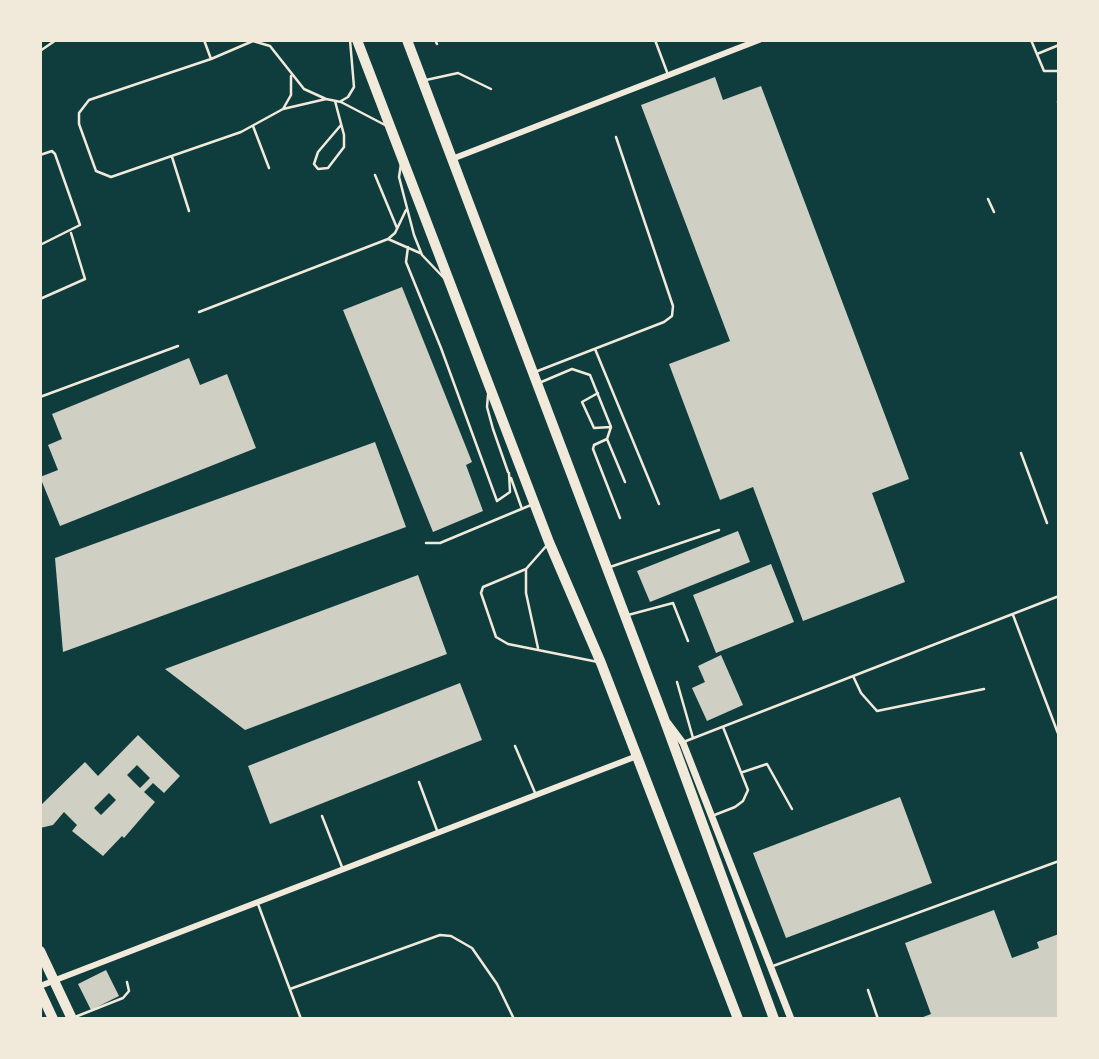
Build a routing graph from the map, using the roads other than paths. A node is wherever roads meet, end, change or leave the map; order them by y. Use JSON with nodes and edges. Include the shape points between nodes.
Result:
{"nodes":[{"id":1,"x":56,"y":40,"type":"edge"},
{"id":2,"x":204,"y":40,"type":"edge"},
{"id":3,"x":350,"y":40,"type":"edge"},
{"id":4,"x":357,"y":40,"type":"edge"},
{"id":5,"x":407,"y":40,"type":"edge"},
{"id":6,"x":655,"y":40,"type":"edge"},
{"id":7,"x":760,"y":40,"type":"edge"},
{"id":8,"x":1031,"y":40,"type":"edge"},
{"id":9,"x":749,"y":42,"type":"edge"},
{"id":10,"x":1059,"y":45,"type":"edge"},
{"id":11,"x":40,"y":51,"type":"edge"},
{"id":12,"x":1037,"y":54,"type":"junction"},
{"id":13,"x":211,"y":59,"type":"junction"},
{"id":14,"x":1059,"y":71,"type":"edge"},
{"id":15,"x":291,"y":75,"type":"junction"},
{"id":16,"x":668,"y":76,"type":"junction"},
{"id":17,"x":423,"y":81,"type":"junction"},
{"id":18,"x":491,"y":89,"type":"dead end"},
{"id":19,"x":326,"y":99,"type":"junction"},
{"id":20,"x":335,"y":101,"type":"junction"},
{"id":21,"x":341,"y":102,"type":"junction"},
{"id":22,"x":283,"y":109,"type":"junction"},
{"id":23,"x":341,"y":125,"type":"junction"},
{"id":24,"x":253,"y":126,"type":"junction"},
{"id":25,"x":390,"y":128,"type":"junction"},
{"id":26,"x":616,"y":137,"type":"dead end"},
{"id":27,"x":40,"y":155,"type":"edge"},
{"id":28,"x":172,"y":158,"type":"junction"},
{"id":29,"x":402,"y":158,"type":"junction"},
{"id":30,"x":452,"y":159,"type":"junction"},
{"id":31,"x":269,"y":169,"type":"dead end"},
{"id":32,"x":375,"y":175,"type":"dead end"},
{"id":33,"x":988,"y":199,"type":"dead end"},
{"id":34,"x":406,"y":210,"type":"junction"},
{"id":35,"x":189,"y":211,"type":"dead end"},
{"id":36,"x":994,"y":212,"type":"dead end"},
{"id":37,"x":397,"y":228,"type":"junction"},
{"id":38,"x":71,"y":232,"type":"junction"},
{"id":39,"x":388,"y":239,"type":"junction"},
{"id":40,"x":40,"y":245,"type":"edge"},
{"id":41,"x":408,"y":247,"type":"junction"},
{"id":42,"x":422,"y":255,"type":"junction"},
{"id":43,"x":450,"y":284,"type":"junction"},
{"id":44,"x":40,"y":299,"type":"edge"},
{"id":45,"x":199,"y":312,"type":"dead end"},
{"id":46,"x":178,"y":346,"type":"dead end"},
{"id":47,"x":595,"y":349,"type":"junction"},
{"id":48,"x":532,"y":373,"type":"junction"},
{"id":49,"x":536,"y":385,"type":"junction"},
{"id":50,"x":489,"y":388,"type":"junction"},
{"id":51,"x":598,"y":393,"type":"junction"},
{"id":52,"x":40,"y":397,"type":"edge"},
{"id":53,"x":611,"y":427,"type":"junction"},
{"id":54,"x":607,"y":439,"type":"junction"},
{"id":55,"x":1021,"y":453,"type":"dead end"},
{"id":56,"x":509,"y":473,"type":"junction"},
{"id":57,"x":625,"y":482,"type":"dead end"},
{"id":58,"x":535,"y":504,"type":"junction"},
{"id":59,"x":659,"y":504,"type":"dead end"},
{"id":60,"x":522,"y":509,"type":"junction"},
{"id":61,"x":620,"y":518,"type":"dead end"},
{"id":62,"x":1047,"y":523,"type":"dead end"},
{"id":63,"x":719,"y":530,"type":"dead end"},
{"id":64,"x":549,"y":542,"type":"junction"},
{"id":65,"x":426,"y":543,"type":"dead end"},
{"id":66,"x":607,"y":568,"type":"junction"},
{"id":67,"x":526,"y":569,"type":"junction"},
{"id":68,"x":1059,"y":596,"type":"edge"},
{"id":69,"x":1013,"y":614,"type":"junction"},
{"id":70,"x":625,"y":616,"type":"junction"},
{"id":71,"x":688,"y":641,"type":"dead end"},
{"id":72,"x":538,"y":648,"type":"junction"},
{"id":73,"x":601,"y":663,"type":"junction"},
{"id":74,"x":853,"y":676,"type":"junction"},
{"id":75,"x":677,"y":682,"type":"dead end"},
{"id":76,"x":984,"y":689,"type":"dead end"},
{"id":77,"x":663,"y":716,"type":"junction"},
{"id":78,"x":723,"y":727,"type":"junction"},
{"id":79,"x":1058,"y":734,"type":"edge"},
{"id":80,"x":693,"y":738,"type":"junction"},
{"id":81,"x":683,"y":743,"type":"junction"},
{"id":82,"x":515,"y":746,"type":"dead end"},
{"id":83,"x":637,"y":756,"type":"junction"},
{"id":84,"x":743,"y":772,"type":"junction"},
{"id":85,"x":419,"y":782,"type":"dead end"},
{"id":86,"x":536,"y":795,"type":"junction"},
{"id":87,"x":792,"y":809,"type":"dead end"},
{"id":88,"x":322,"y":816,"type":"dead end"},
{"id":89,"x":712,"y":817,"type":"junction"},
{"id":90,"x":438,"y":833,"type":"junction"},
{"id":91,"x":1059,"y":861,"type":"edge"},
{"id":92,"x":343,"y":870,"type":"junction"},
{"id":93,"x":258,"y":903,"type":"junction"},
{"id":94,"x":40,"y":951,"type":"edge"},
{"id":95,"x":771,"y":966,"type":"junction"},
{"id":96,"x":55,"y":981,"type":"junction"},
{"id":97,"x":127,"y":982,"type":"dead end"},
{"id":98,"x":40,"y":989,"type":"edge"},
{"id":99,"x":290,"y":989,"type":"junction"},
{"id":100,"x":868,"y":990,"type":"dead end"},
{"id":101,"x":47,"y":1013,"type":"edge"},
{"id":102,"x":72,"y":1018,"type":"edge"},
{"id":103,"x":301,"y":1019,"type":"edge"},
{"id":104,"x":514,"y":1019,"type":"edge"},
{"id":105,"x":738,"y":1019,"type":"edge"},
{"id":106,"x":774,"y":1019,"type":"edge"},
{"id":107,"x":791,"y":1019,"type":"edge"},
{"id":108,"x":878,"y":1019,"type":"edge"}],
"edges":[{"from":1,"to":11,"type":"lane"},
{"from":2,"to":13,"type":"lane"},
{"from":3,"to":21,"type":"lane","via":[[354,87]]},
{"from":4,"to":25,"type":"main road"},
{"from":5,"to":17,"type":"main road"},
{"from":6,"to":16,"type":"lane"},
{"from":7,"to":9,"type":"street"},
{"from":8,"to":12,"type":"lane"},
{"from":9,"to":16,"type":"street"},
{"from":10,"to":12,"type":"lane"},
{"from":12,"to":14,"type":"lane","via":[[1044,71]]},
{"from":13,"to":15,"type":"lane","via":[[248,41],[258,41],[273,49]]},
{"from":13,"to":28,"type":"lane","via":[[94,98],[79,113],[94,167],[103,176]]},
{"from":15,"to":19,"type":"lane","via":[[304,89]]},
{"from":15,"to":22,"type":"lane","via":[[293,86]]},
{"from":16,"to":30,"type":"street"},
{"from":17,"to":18,"type":"lane","via":[[458,73]]},
{"from":17,"to":30,"type":"main road"},
{"from":19,"to":20,"type":"lane"},
{"from":19,"to":22,"type":"lane"},
{"from":20,"to":21,"type":"lane"},
{"from":20,"to":23,"type":"lane"},
{"from":21,"to":25,"type":"lane"},
{"from":22,"to":24,"type":"lane"},
{"from":23,"to":23,"type":"lane","via":[[344,147],[328,168],[318,169],[314,164],[317,152]]},
{"from":24,"to":28,"type":"lane"},
{"from":24,"to":31,"type":"lane"},
{"from":25,"to":29,"type":"main road"},
{"from":26,"to":47,"type":"lane","via":[[673,306],[664,322]]},
{"from":27,"to":38,"type":"lane","via":[[55,154],[80,222]]},
{"from":28,"to":35,"type":"lane"},
{"from":29,"to":34,"type":"lane","via":[[399,177]]},
{"from":29,"to":43,"type":"main road"},
{"from":30,"to":48,"type":"main road"},
{"from":32,"to":37,"type":"lane"},
{"from":33,"to":36,"type":"lane"},
{"from":34,"to":37,"type":"lane"},
{"from":34,"to":42,"type":"lane"},
{"from":37,"to":39,"type":"lane"},
{"from":38,"to":40,"type":"lane"},
{"from":38,"to":44,"type":"lane","via":[[85,279]]},
{"from":39,"to":41,"type":"lane"},
{"from":39,"to":45,"type":"lane"},
{"from":41,"to":42,"type":"lane"},
{"from":41,"to":56,"type":"lane","via":[[406,262],[497,501],[510,492]]},
{"from":42,"to":43,"type":"lane"},
{"from":43,"to":50,"type":"main road"},
{"from":46,"to":52,"type":"lane"},
{"from":47,"to":48,"type":"lane"},
{"from":47,"to":59,"type":"lane"},
{"from":48,"to":49,"type":"main road"},
{"from":49,"to":51,"type":"lane","via":[[572,369],[583,370]]},
{"from":49,"to":66,"type":"main road"},
{"from":50,"to":56,"type":"lane","via":[[492,429]]},
{"from":50,"to":58,"type":"main road"},
{"from":51,"to":53,"type":"lane"},
{"from":51,"to":53,"type":"lane","via":[[582,402],[594,428]]},
{"from":53,"to":54,"type":"lane"},
{"from":54,"to":57,"type":"lane"},
{"from":54,"to":61,"type":"lane","via":[[593,449]]},
{"from":55,"to":62,"type":"lane"},
{"from":56,"to":60,"type":"lane"},
{"from":58,"to":60,"type":"lane"},
{"from":58,"to":64,"type":"main road"},
{"from":60,"to":65,"type":"lane","via":[[440,543]]},
{"from":63,"to":66,"type":"lane"},
{"from":64,"to":67,"type":"lane"},
{"from":64,"to":73,"type":"main road"},
{"from":66,"to":70,"type":"main road"},
{"from":67,"to":72,"type":"lane","via":[[527,604]]},
{"from":67,"to":72,"type":"lane","via":[[483,587],[481,593],[496,637],[508,644]]},
{"from":68,"to":69,"type":"lane"},
{"from":69,"to":74,"type":"lane"},
{"from":69,"to":79,"type":"lane"},
{"from":70,"to":71,"type":"lane","via":[[673,603]]},
{"from":70,"to":77,"type":"main road"},
{"from":72,"to":73,"type":"lane"},
{"from":73,"to":83,"type":"main road"},
{"from":74,"to":76,"type":"lane","via":[[877,711]]},
{"from":74,"to":78,"type":"lane"},
{"from":75,"to":80,"type":"lane"},
{"from":77,"to":81,"type":"street"},
{"from":77,"to":106,"type":"main road"},
{"from":78,"to":80,"type":"lane"},
{"from":78,"to":84,"type":"lane"},
{"from":80,"to":81,"type":"lane"},
{"from":81,"to":89,"type":"street"},
{"from":82,"to":86,"type":"lane"},
{"from":83,"to":86,"type":"street"},
{"from":83,"to":105,"type":"main road"},
{"from":84,"to":87,"type":"lane","via":[[767,764]]},
{"from":84,"to":89,"type":"lane","via":[[748,790],[743,801]]},
{"from":85,"to":90,"type":"lane"},
{"from":86,"to":90,"type":"street"},
{"from":88,"to":92,"type":"lane"},
{"from":89,"to":95,"type":"street"},
{"from":90,"to":92,"type":"street"},
{"from":91,"to":95,"type":"lane"},
{"from":92,"to":93,"type":"street"},
{"from":93,"to":96,"type":"street"},
{"from":93,"to":99,"type":"lane"},
{"from":94,"to":96,"type":"main road"},
{"from":95,"to":107,"type":"street"},
{"from":96,"to":98,"type":"street"},
{"from":96,"to":102,"type":"main road"},
{"from":97,"to":102,"type":"lane","via":[[129,991],[123,998]]},
{"from":98,"to":101,"type":"main road"},
{"from":99,"to":103,"type":"lane"},
{"from":99,"to":104,"type":"lane","via":[[440,935],[451,936],[472,948]]},
{"from":100,"to":108,"type":"lane"}]}
